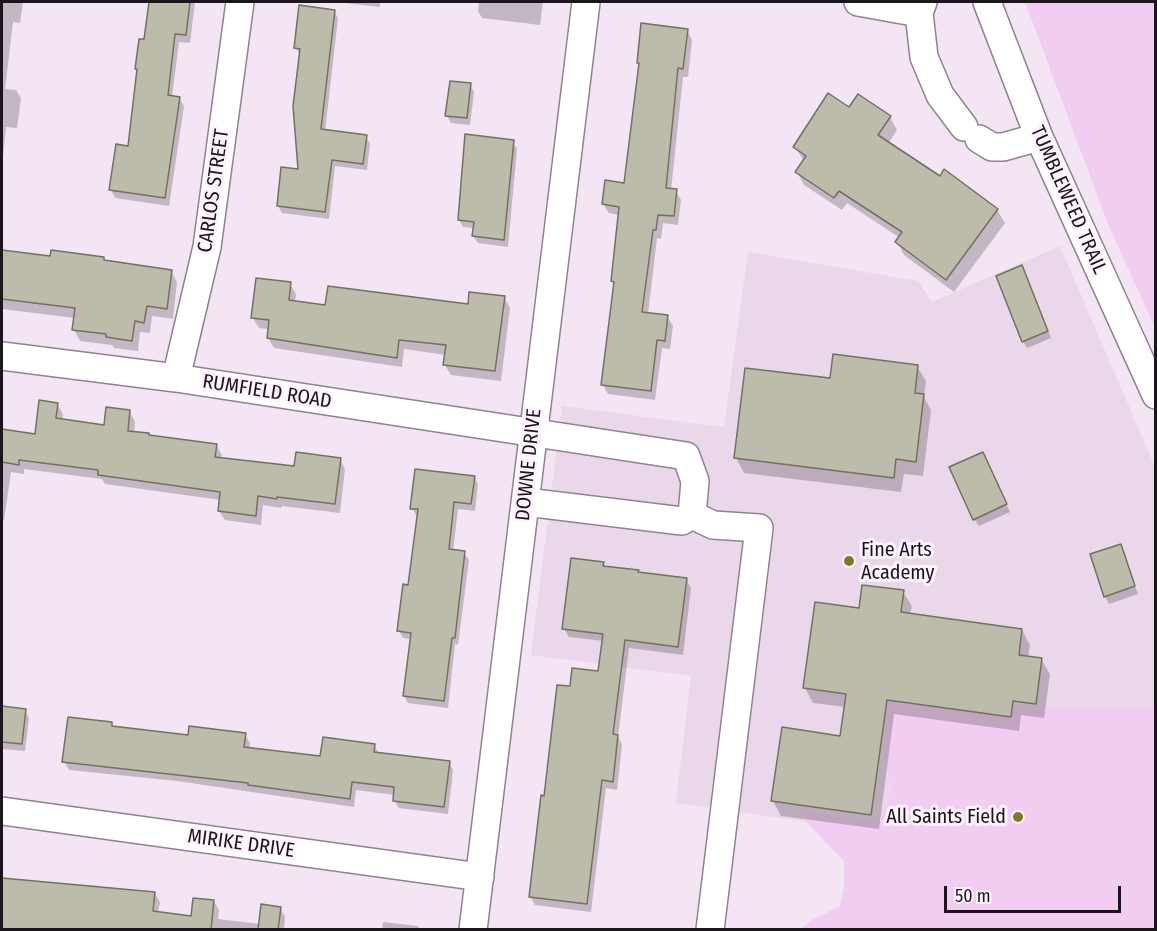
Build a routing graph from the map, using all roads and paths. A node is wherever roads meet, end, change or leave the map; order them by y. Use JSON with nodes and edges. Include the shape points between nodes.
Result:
{"nodes":[{"id":1,"x":240,"y":2,"type":"edge"},
{"id":2,"x":586,"y":2,"type":"edge"},
{"id":3,"x":858,"y":2,"type":"edge"},
{"id":4,"x":987,"y":2,"type":"edge"},
{"id":5,"x":921,"y":7,"type":"edge"},
{"id":6,"x":1039,"y":137,"type":"junction"},
{"id":7,"x":2,"y":356,"type":"edge"},
{"id":8,"x":176,"y":378,"type":"junction"},
{"id":9,"x":1155,"y":395,"type":"edge"},
{"id":10,"x":533,"y":432,"type":"junction"},
{"id":11,"x":526,"y":502,"type":"junction"},
{"id":12,"x":692,"y":515,"type":"junction"},
{"id":13,"x":2,"y":811,"type":"edge"},
{"id":14,"x":480,"y":877,"type":"junction"},
{"id":15,"x":473,"y":930,"type":"edge"},
{"id":16,"x":710,"y":930,"type":"edge"}],
"edges":[{"from":1,"to":8,"type":"street","name":"CARLOS STREET","via":[[207,247]]},
{"from":2,"to":10,"type":"street","name":"DOWNE DRIVE"},
{"from":3,"to":5,"type":"street"},
{"from":4,"to":6,"type":"street","name":"TUMBLEWEED TRAIL"},
{"from":5,"to":6,"type":"street","via":[[924,57],[940,95],[971,133],[992,147]]},
{"from":6,"to":9,"type":"street","name":"TUMBLEWEED TRAIL"},
{"from":7,"to":8,"type":"street","name":"RUMFIELD ROAD"},
{"from":8,"to":10,"type":"street","name":"RUMFIELD ROAD"},
{"from":10,"to":11,"type":"street","name":"DOWNE DRIVE"},
{"from":10,"to":12,"type":"street","name":"RUMFIELD ROAD","via":[[686,456],[695,481]]},
{"from":11,"to":12,"type":"street","via":[[682,521]]},
{"from":11,"to":14,"type":"street","name":"DOWNE DRIVE"},
{"from":12,"to":16,"type":"street","via":[[713,525],[759,528]]},
{"from":13,"to":14,"type":"street","name":"MIRIKE DRIVE"},
{"from":14,"to":15,"type":"street","name":"DOWNE DRIVE"}]}
